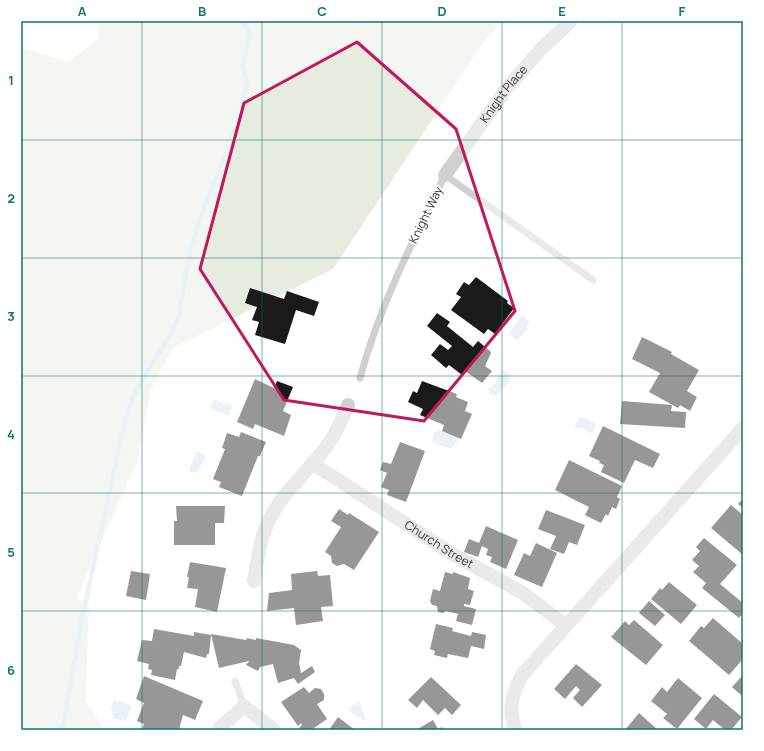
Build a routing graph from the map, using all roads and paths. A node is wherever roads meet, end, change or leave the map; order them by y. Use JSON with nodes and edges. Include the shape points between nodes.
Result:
{"nodes":[{"id":1,"x":571,"y":21,"type":"edge"},
{"id":2,"x":445,"y":175,"type":"junction"},
{"id":3,"x":593,"y":280,"type":"dead end"},
{"id":4,"x":360,"y":378,"type":"dead end"},
{"id":5,"x":348,"y":405,"type":"dead end"},
{"id":6,"x":743,"y":428,"type":"edge"},
{"id":7,"x":312,"y":463,"type":"junction"},
{"id":8,"x":254,"y":581,"type":"dead end"},
{"id":9,"x":565,"y":625,"type":"junction"},
{"id":10,"x":235,"y":681,"type":"dead end"},
{"id":11,"x":244,"y":706,"type":"junction"},
{"id":12,"x":219,"y":730,"type":"edge"},
{"id":13,"x":274,"y":730,"type":"edge"},
{"id":14,"x":516,"y":730,"type":"edge"}],
"edges":[{"from":1,"to":2,"type":"street","name":"Knight Place","via":[[543,47],[507,88]]},
{"from":2,"to":3,"type":"lane","name":"Knight Way"},
{"from":2,"to":4,"type":"lane","name":"Knight Way","via":[[375,326]]},
{"from":5,"to":7,"type":"street","via":[[334,434]]},
{"from":6,"to":9,"type":"street"},
{"from":7,"to":8,"type":"street","via":[[278,505],[266,526],[259,547]]},
{"from":7,"to":9,"type":"street","name":"Church Street","via":[[454,555],[523,593]]},
{"from":9,"to":14,"type":"street","via":[[531,662],[513,691],[512,722]]},
{"from":10,"to":11,"type":"lane"},
{"from":11,"to":12,"type":"street"},
{"from":11,"to":13,"type":"street"}]}
